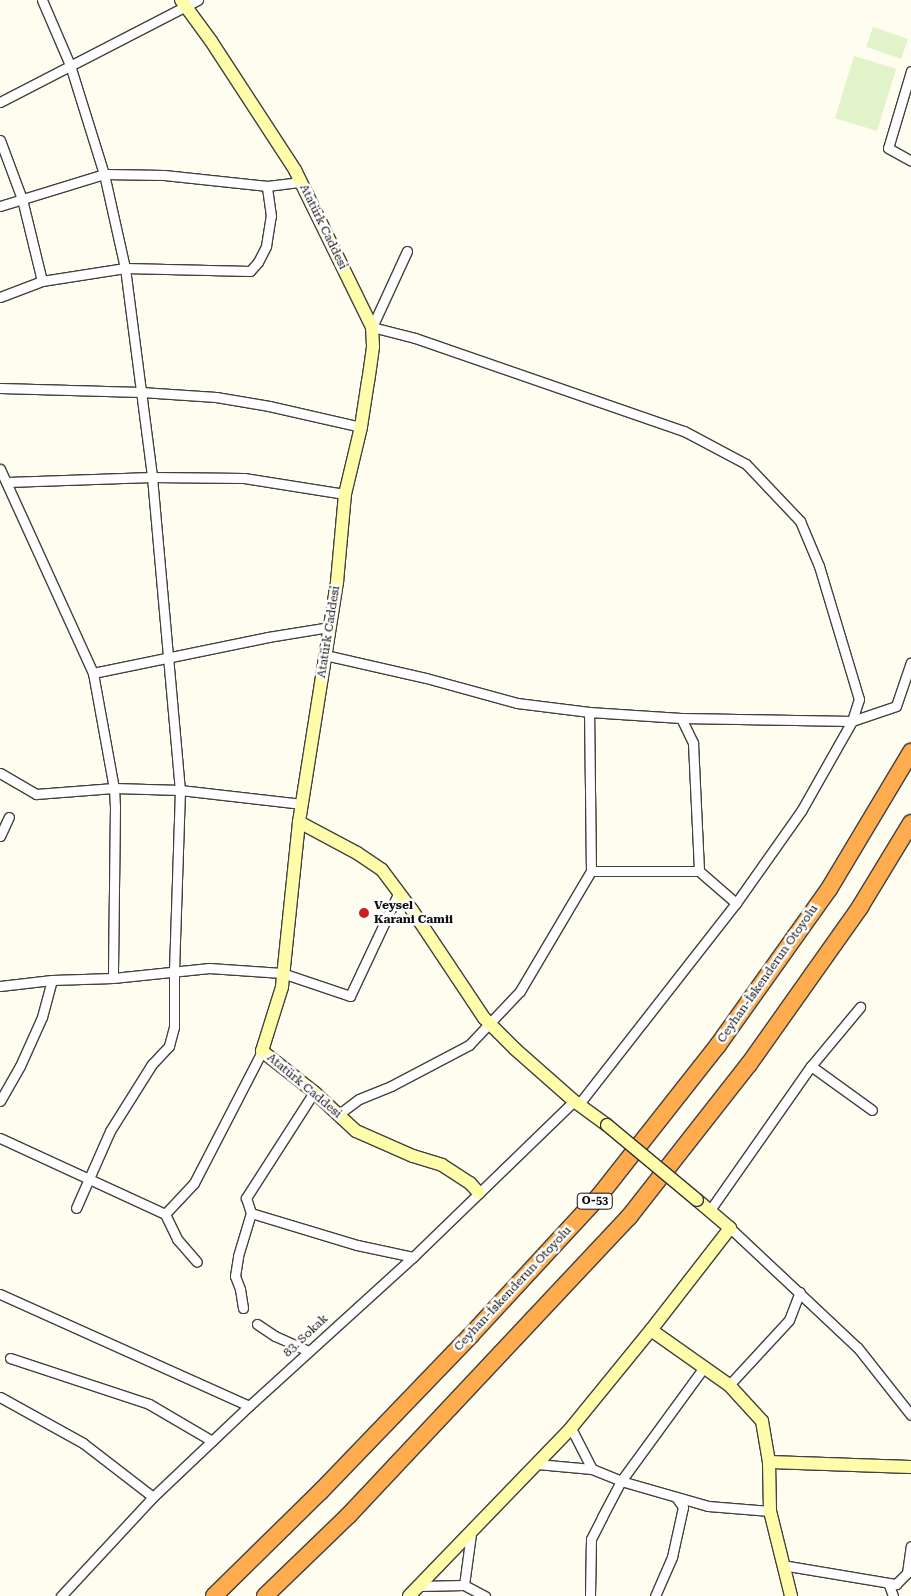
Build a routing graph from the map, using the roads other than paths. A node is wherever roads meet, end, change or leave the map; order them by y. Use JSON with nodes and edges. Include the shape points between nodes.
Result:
{"nodes":[{"id":1,"x":42,"y":0,"type":"edge"},
{"id":2,"x":198,"y":0,"type":"edge"},
{"id":3,"x":183,"y":4,"type":"edge"},
{"id":4,"x":70,"y":65,"type":"junction"},
{"id":5,"x":911,"y":70,"type":"edge"},
{"id":6,"x":0,"y":102,"type":"edge"},
{"id":7,"x":0,"y":140,"type":"edge"},
{"id":8,"x":911,"y":161,"type":"edge"},
{"id":9,"x":104,"y":174,"type":"junction"},
{"id":10,"x":301,"y":182,"type":"junction"},
{"id":11,"x":267,"y":186,"type":"junction"},
{"id":12,"x":22,"y":199,"type":"junction"},
{"id":13,"x":0,"y":206,"type":"edge"},
{"id":14,"x":407,"y":251,"type":"dead end"},
{"id":15,"x":125,"y":268,"type":"junction"},
{"id":16,"x":42,"y":281,"type":"junction"},
{"id":17,"x":0,"y":297,"type":"edge"},
{"id":18,"x":372,"y":327,"type":"junction"},
{"id":19,"x":0,"y":388,"type":"edge"},
{"id":20,"x":141,"y":392,"type":"junction"},
{"id":21,"x":361,"y":427,"type":"junction"},
{"id":22,"x":0,"y":469,"type":"edge"},
{"id":23,"x":152,"y":477,"type":"junction"},
{"id":24,"x":7,"y":482,"type":"junction"},
{"id":25,"x":345,"y":494,"type":"junction"},
{"id":26,"x":330,"y":627,"type":"junction"},
{"id":27,"x":168,"y":656,"type":"junction"},
{"id":28,"x":325,"y":656,"type":"junction"},
{"id":29,"x":911,"y":662,"type":"edge"},
{"id":30,"x":93,"y":673,"type":"junction"},
{"id":31,"x":589,"y":712,"type":"junction"},
{"id":32,"x":681,"y":718,"type":"junction"},
{"id":33,"x":852,"y":721,"type":"junction"},
{"id":34,"x":911,"y":752,"type":"edge"},
{"id":35,"x":0,"y":773,"type":"edge"},
{"id":36,"x":114,"y":788,"type":"junction"},
{"id":37,"x":180,"y":790,"type":"junction"},
{"id":38,"x":302,"y":804,"type":"junction"},
{"id":39,"x":9,"y":817,"type":"dead end"},
{"id":40,"x":299,"y":822,"type":"junction"},
{"id":41,"x":911,"y":823,"type":"edge"},
{"id":42,"x":0,"y":836,"type":"edge"},
{"id":43,"x":591,"y":871,"type":"junction"},
{"id":44,"x":699,"y":871,"type":"junction"},
{"id":45,"x":399,"y":892,"type":"junction"},
{"id":46,"x":736,"y":903,"type":"junction"},
{"id":47,"x":174,"y":973,"type":"junction"},
{"id":48,"x":282,"y":973,"type":"junction"},
{"id":49,"x":113,"y":978,"type":"junction"},
{"id":50,"x":52,"y":980,"type":"junction"},
{"id":51,"x":0,"y":986,"type":"edge"},
{"id":52,"x":860,"y":1006,"type":"dead end"},
{"id":53,"x":490,"y":1024,"type":"junction"},
{"id":54,"x":262,"y":1052,"type":"junction"},
{"id":55,"x":811,"y":1066,"type":"junction"},
{"id":56,"x":314,"y":1092,"type":"junction"},
{"id":57,"x":0,"y":1101,"type":"edge"},
{"id":58,"x":577,"y":1102,"type":"junction"},
{"id":59,"x":872,"y":1110,"type":"dead end"},
{"id":60,"x":339,"y":1114,"type":"junction"},
{"id":61,"x":0,"y":1138,"type":"edge"},
{"id":62,"x":89,"y":1180,"type":"junction"},
{"id":63,"x":479,"y":1193,"type":"junction"},
{"id":64,"x":76,"y":1208,"type":"dead end"},
{"id":65,"x":710,"y":1210,"type":"junction"},
{"id":66,"x":251,"y":1213,"type":"junction"},
{"id":67,"x":165,"y":1214,"type":"junction"},
{"id":68,"x":730,"y":1228,"type":"junction"},
{"id":69,"x":413,"y":1258,"type":"junction"},
{"id":70,"x":197,"y":1262,"type":"dead end"},
{"id":71,"x":800,"y":1292,"type":"junction"},
{"id":72,"x":0,"y":1294,"type":"edge"},
{"id":73,"x":243,"y":1308,"type":"dead end"},
{"id":74,"x":257,"y":1324,"type":"dead end"},
{"id":75,"x":651,"y":1330,"type":"junction"},
{"id":76,"x":309,"y":1350,"type":"junction"},
{"id":77,"x":10,"y":1358,"type":"dead end"},
{"id":78,"x":704,"y":1367,"type":"junction"},
{"id":79,"x":729,"y":1385,"type":"junction"},
{"id":80,"x":0,"y":1397,"type":"edge"},
{"id":81,"x":249,"y":1406,"type":"junction"},
{"id":82,"x":911,"y":1415,"type":"edge"},
{"id":83,"x":571,"y":1428,"type":"junction"},
{"id":84,"x":212,"y":1441,"type":"junction"},
{"id":85,"x":769,"y":1462,"type":"junction"},
{"id":86,"x":537,"y":1464,"type":"junction"},
{"id":87,"x":911,"y":1467,"type":"edge"},
{"id":88,"x":592,"y":1469,"type":"junction"},
{"id":89,"x":621,"y":1481,"type":"junction"},
{"id":90,"x":153,"y":1497,"type":"junction"},
{"id":91,"x":676,"y":1497,"type":"junction"},
{"id":92,"x":770,"y":1511,"type":"junction"},
{"id":93,"x":470,"y":1534,"type":"junction"},
{"id":94,"x":911,"y":1546,"type":"edge"},
{"id":95,"x":782,"y":1566,"type":"junction"},
{"id":96,"x":464,"y":1585,"type":"junction"},
{"id":97,"x":888,"y":1585,"type":"junction"},
{"id":98,"x":419,"y":1586,"type":"junction"},
{"id":99,"x":61,"y":1596,"type":"edge"},
{"id":100,"x":214,"y":1596,"type":"edge"},
{"id":101,"x":266,"y":1596,"type":"edge"},
{"id":102,"x":409,"y":1596,"type":"edge"},
{"id":103,"x":485,"y":1596,"type":"edge"},
{"id":104,"x":590,"y":1596,"type":"edge"},
{"id":105,"x":655,"y":1596,"type":"edge"},
{"id":106,"x":791,"y":1596,"type":"edge"},
{"id":107,"x":894,"y":1596,"type":"edge"}],
"edges":[{"from":1,"to":4,"type":"street"},
{"from":2,"to":3,"type":"street"},
{"from":3,"to":4,"type":"street"},
{"from":3,"to":10,"type":"street","name":"Atatürk Caddesi","via":[[211,41]]},
{"from":4,"to":6,"type":"street"},
{"from":4,"to":9,"type":"street"},
{"from":5,"to":8,"type":"street","via":[[888,148]]},
{"from":7,"to":12,"type":"street"},
{"from":9,"to":11,"type":"street","via":[[164,175]]},
{"from":9,"to":12,"type":"street"},
{"from":9,"to":15,"type":"street"},
{"from":10,"to":11,"type":"street"},
{"from":10,"to":18,"type":"street","name":"Atatürk Caddesi"},
{"from":11,"to":15,"type":"street","via":[[271,216],[266,246],[250,271]]},
{"from":12,"to":13,"type":"street"},
{"from":12,"to":16,"type":"street"},
{"from":14,"to":18,"type":"street"},
{"from":15,"to":16,"type":"street"},
{"from":15,"to":20,"type":"street"},
{"from":16,"to":17,"type":"street"},
{"from":18,"to":21,"type":"street","name":"Atatürk Caddesi","via":[[373,347]]},
{"from":18,"to":33,"type":"street","name":"83. Sokak","via":[[415,338],[675,428],[746,464],[800,521],[819,566],[859,699]]},
{"from":19,"to":20,"type":"street"},
{"from":20,"to":21,"type":"street","via":[[216,397]]},
{"from":20,"to":23,"type":"street"},
{"from":21,"to":25,"type":"street","name":"Atatürk Caddesi"},
{"from":22,"to":24,"type":"street"},
{"from":23,"to":24,"type":"street"},
{"from":23,"to":25,"type":"street","via":[[244,478]]},
{"from":23,"to":27,"type":"street"},
{"from":24,"to":30,"type":"street"},
{"from":25,"to":26,"type":"street","name":"Atatürk Caddesi"},
{"from":26,"to":27,"type":"street"},
{"from":26,"to":28,"type":"street","name":"Atatürk Caddesi"},
{"from":27,"to":30,"type":"street"},
{"from":27,"to":37,"type":"street"},
{"from":28,"to":31,"type":"street","via":[[426,678],[517,703]]},
{"from":28,"to":38,"type":"street","name":"Atatürk Caddesi"},
{"from":29,"to":33,"type":"street","via":[[896,706]]},
{"from":30,"to":36,"type":"street"},
{"from":31,"to":32,"type":"street"},
{"from":31,"to":43,"type":"street"},
{"from":32,"to":33,"type":"street"},
{"from":32,"to":44,"type":"street","via":[[694,744]]},
{"from":33,"to":46,"type":"street","name":"83. Sokak","via":[[800,811]]},
{"from":34,"to":100,"type":"highway","name":"Ceyhan-İskenderun Otoyolu","number":"O-53","via":[[828,889],[718,1045],[600,1195],[321,1491]]},
{"from":35,"to":36,"type":"street","via":[[36,794]]},
{"from":36,"to":37,"type":"street"},
{"from":36,"to":49,"type":"street"},
{"from":37,"to":38,"type":"street"},
{"from":37,"to":47,"type":"street"},
{"from":38,"to":40,"type":"street","name":"Atatürk Caddesi"},
{"from":39,"to":42,"type":"street"},
{"from":40,"to":45,"type":"street","via":[[382,870]]},
{"from":40,"to":48,"type":"street","name":"Atatürk Caddesi"},
{"from":41,"to":101,"type":"highway","number":"O-53","via":[[860,907],[749,1064],[629,1216],[362,1501]]},
{"from":43,"to":44,"type":"street"},
{"from":43,"to":53,"type":"street","via":[[520,991]]},
{"from":44,"to":46,"type":"street"},
{"from":45,"to":48,"type":"street","via":[[350,996]]},
{"from":45,"to":53,"type":"street"},
{"from":46,"to":58,"type":"street","name":"83. Sokak"},
{"from":47,"to":48,"type":"street","via":[[209,968]]},
{"from":47,"to":49,"type":"street"},
{"from":47,"to":62,"type":"street","via":[[174,1027],[169,1046],[152,1064],[110,1131]]},
{"from":48,"to":54,"type":"street","name":"Atatürk Caddesi","via":[[282,987]]},
{"from":49,"to":50,"type":"street"},
{"from":50,"to":51,"type":"street"},
{"from":50,"to":57,"type":"street","via":[[42,1017]]},
{"from":52,"to":55,"type":"street"},
{"from":53,"to":58,"type":"street"},
{"from":53,"to":60,"type":"street","via":[[469,1045],[359,1099]]},
{"from":54,"to":56,"type":"street","name":"Atatürk Caddesi"},
{"from":54,"to":67,"type":"street","via":[[194,1183]]},
{"from":55,"to":59,"type":"street"},
{"from":55,"to":65,"type":"street"},
{"from":56,"to":60,"type":"street","name":"Atatürk Caddesi"},
{"from":56,"to":66,"type":"street","via":[[246,1198]]},
{"from":58,"to":63,"type":"street","name":"83. Sokak"},
{"from":58,"to":65,"type":"street","bridge":true},
{"from":60,"to":63,"type":"street","name":"Atatürk Caddesi","via":[[356,1130],[413,1156],[442,1165],[470,1183]]},
{"from":61,"to":62,"type":"street"},
{"from":62,"to":64,"type":"street"},
{"from":62,"to":67,"type":"street"},
{"from":63,"to":69,"type":"street","name":"83. Sokak"},
{"from":65,"to":68,"type":"street"},
{"from":66,"to":69,"type":"street"},
{"from":66,"to":73,"type":"street","via":[[235,1276]]},
{"from":67,"to":70,"type":"street","via":[[177,1238]]},
{"from":68,"to":71,"type":"street"},
{"from":68,"to":75,"type":"street"},
{"from":69,"to":76,"type":"street","name":"83. Sokak"},
{"from":71,"to":79,"type":"street","via":[[789,1320]]},
{"from":71,"to":82,"type":"street","via":[[858,1348]]},
{"from":72,"to":81,"type":"street"},
{"from":74,"to":76,"type":"street","via":[[274,1336]]},
{"from":75,"to":78,"type":"street"},
{"from":75,"to":83,"type":"street"},
{"from":76,"to":81,"type":"street","name":"83. Sokak"},
{"from":77,"to":84,"type":"street","via":[[149,1404]]},
{"from":78,"to":79,"type":"street"},
{"from":78,"to":89,"type":"street"},
{"from":79,"to":85,"type":"street","via":[[762,1421]]},
{"from":80,"to":90,"type":"street","via":[[83,1443]]},
{"from":81,"to":84,"type":"street","name":"83. Sokak"},
{"from":83,"to":86,"type":"street"},
{"from":83,"to":88,"type":"street"},
{"from":84,"to":90,"type":"street","name":"83. Sokak"},
{"from":85,"to":87,"type":"street"},
{"from":85,"to":92,"type":"street"},
{"from":86,"to":88,"type":"street"},
{"from":86,"to":93,"type":"street"},
{"from":88,"to":89,"type":"street"},
{"from":89,"to":91,"type":"street"},
{"from":89,"to":104,"type":"street","via":[[591,1539]]},
{"from":90,"to":99,"type":"street","name":"83. Sokak"},
{"from":91,"to":92,"type":"street","via":[[708,1506]]},
{"from":91,"to":105,"type":"street","via":[[683,1507],[672,1557]]},
{"from":92,"to":95,"type":"street"},
{"from":93,"to":96,"type":"street"},
{"from":93,"to":98,"type":"street"},
{"from":94,"to":97,"type":"street","via":[[907,1573],[896,1584]]},
{"from":95,"to":97,"type":"street"},
{"from":95,"to":106,"type":"street"},
{"from":96,"to":98,"type":"street"},
{"from":96,"to":103,"type":"street"},
{"from":97,"to":107,"type":"street"},
{"from":98,"to":102,"type":"street"}]}
